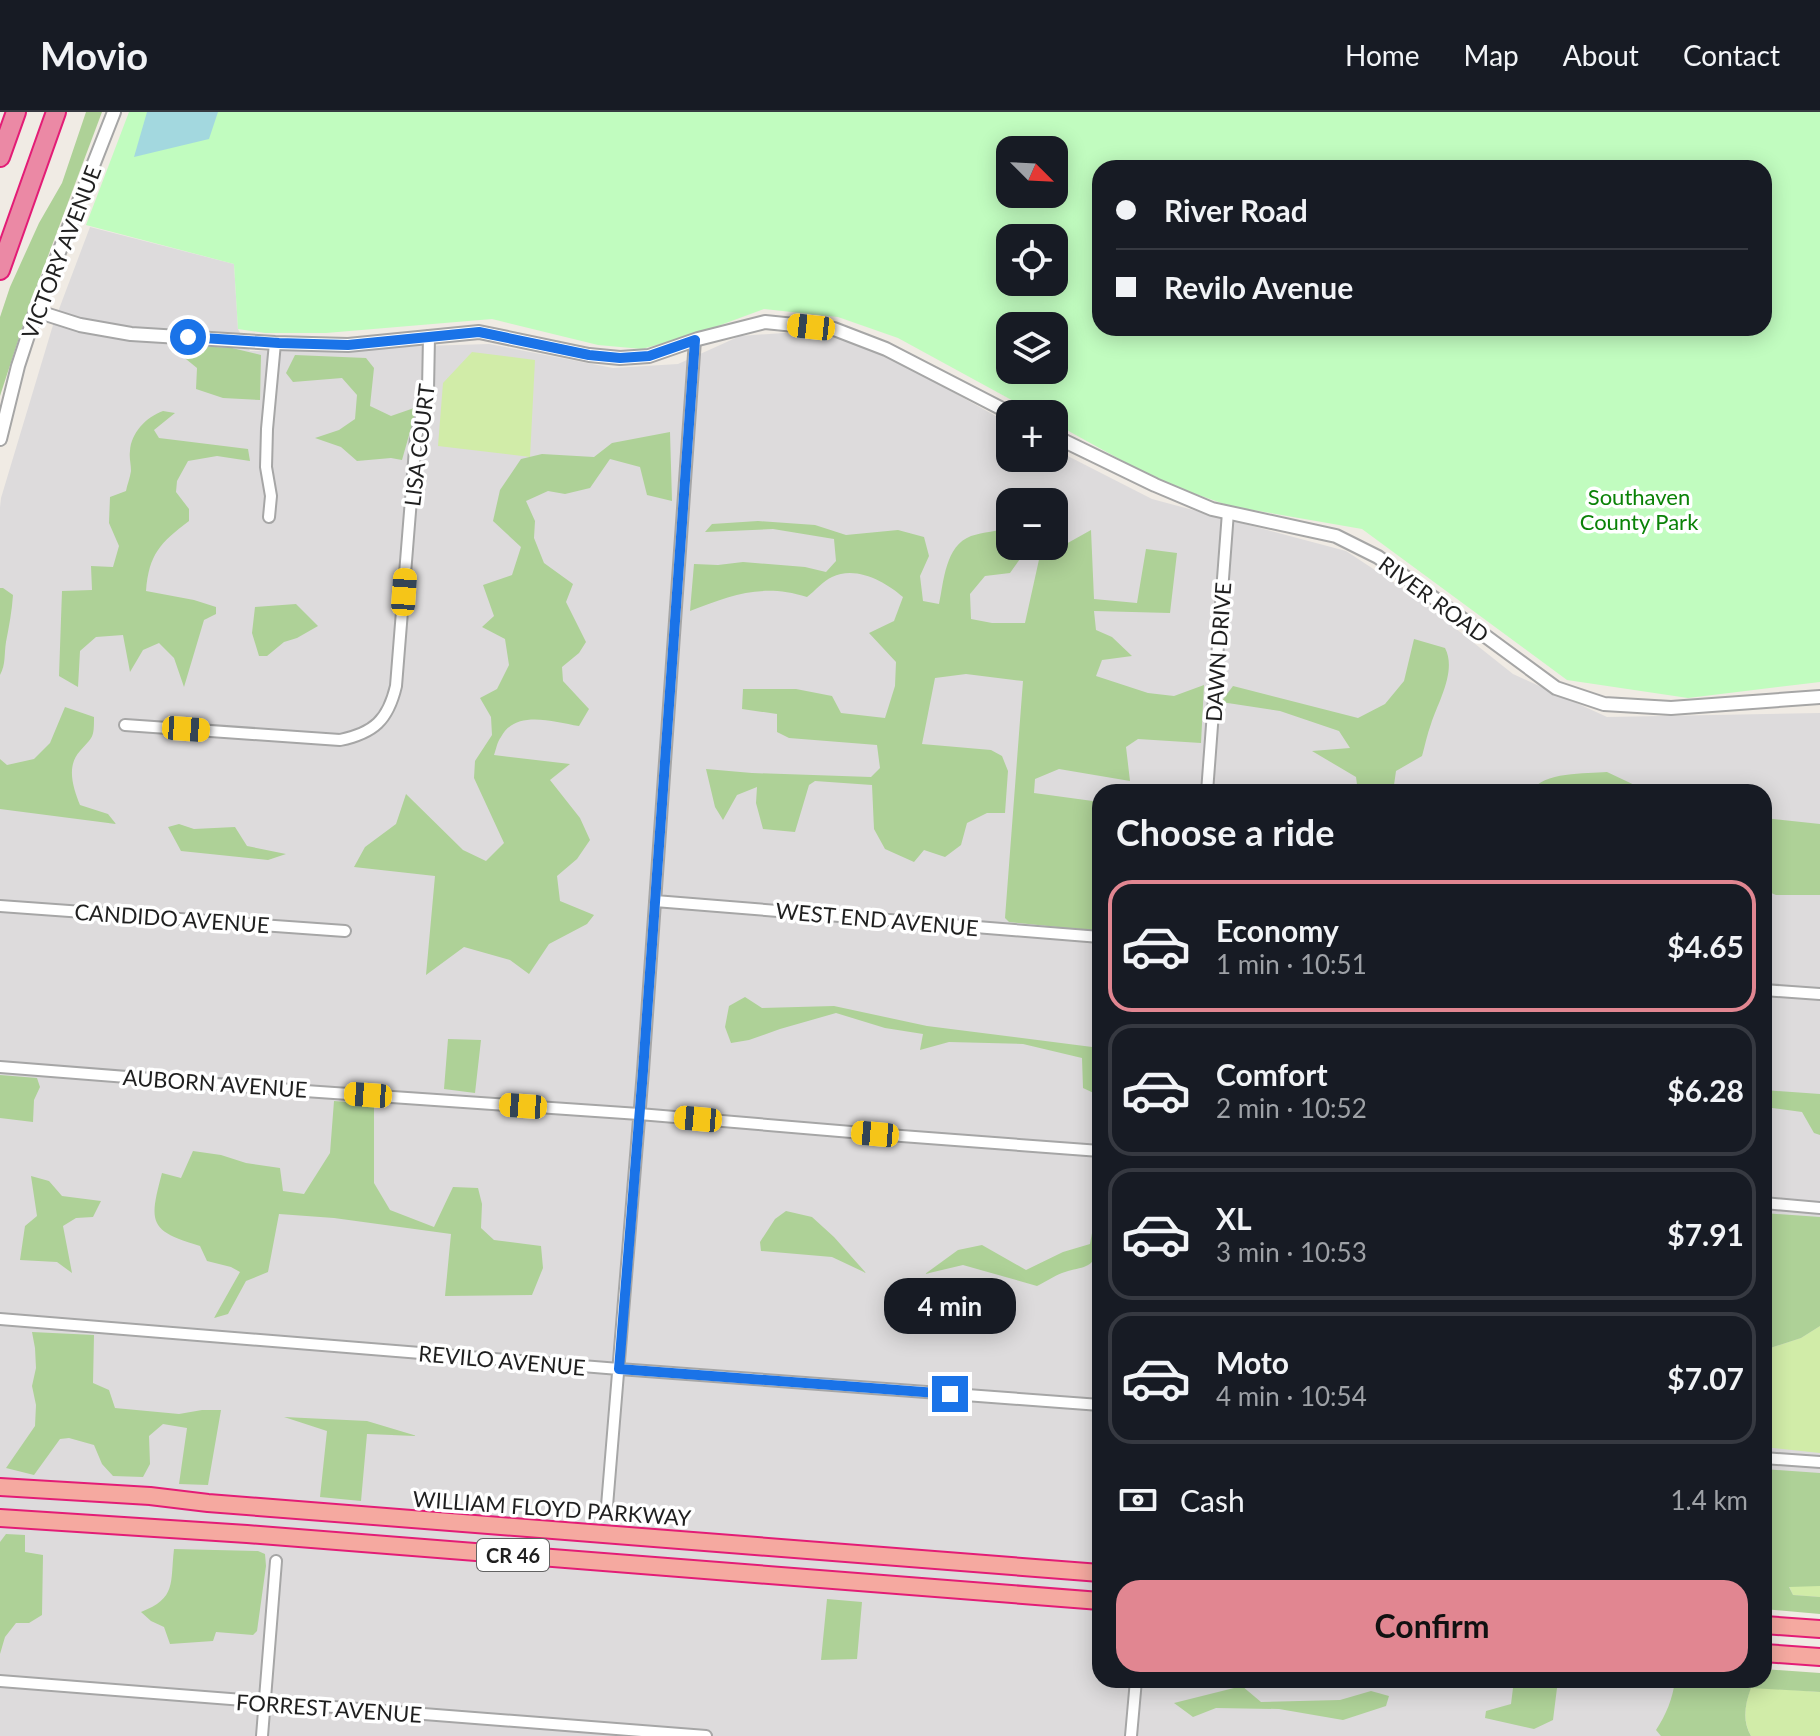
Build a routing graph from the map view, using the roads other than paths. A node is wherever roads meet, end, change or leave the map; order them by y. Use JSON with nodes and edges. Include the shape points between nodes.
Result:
{"nodes":[{"id":1,"x":16,"y":112,"type":"edge"},
{"id":2,"x":56,"y":112,"type":"edge"},
{"id":3,"x":114,"y":112,"type":"edge"},
{"id":4,"x":0,"y":157,"type":"edge"},
{"id":5,"x":0,"y":270,"type":"edge"},
{"id":6,"x":36,"y":311,"type":"junction"},
{"id":7,"x":429,"y":336,"type":"junction"},
{"id":8,"x":695,"y":340,"type":"junction"},
{"id":9,"x":275,"y":343,"type":"junction"},
{"id":10,"x":996,"y":406,"type":"edge"},
{"id":11,"x":0,"y":439,"type":"edge"},
{"id":12,"x":1068,"y":443,"type":"edge"},
{"id":13,"x":1228,"y":512,"type":"junction"},
{"id":14,"x":269,"y":517,"type":"dead end"},
{"id":15,"x":1820,"y":697,"type":"edge"},
{"id":16,"x":125,"y":725,"type":"dead end"},
{"id":17,"x":1208,"y":784,"type":"edge"},
{"id":18,"x":655,"y":901,"type":"junction"},
{"id":19,"x":0,"y":906,"type":"edge"},
{"id":20,"x":345,"y":931,"type":"dead end"},
{"id":21,"x":1092,"y":936,"type":"edge"},
{"id":22,"x":1772,"y":991,"type":"edge"},
{"id":23,"x":1820,"y":994,"type":"edge"},
{"id":24,"x":0,"y":1067,"type":"edge"},
{"id":25,"x":639,"y":1114,"type":"junction"},
{"id":26,"x":1092,"y":1150,"type":"edge"},
{"id":27,"x":1772,"y":1204,"type":"edge"},
{"id":28,"x":1820,"y":1208,"type":"edge"},
{"id":29,"x":0,"y":1319,"type":"edge"},
{"id":30,"x":619,"y":1369,"type":"junction"},
{"id":31,"x":1092,"y":1404,"type":"edge"},
{"id":32,"x":1772,"y":1459,"type":"edge"},
{"id":33,"x":1820,"y":1462,"type":"edge"},
{"id":34,"x":0,"y":1487,"type":"edge"},
{"id":35,"x":607,"y":1506,"type":"dead end"},
{"id":36,"x":0,"y":1518,"type":"edge"},
{"id":37,"x":276,"y":1561,"type":"dead end"},
{"id":38,"x":1092,"y":1572,"type":"edge"},
{"id":39,"x":1092,"y":1600,"type":"edge"},
{"id":40,"x":1772,"y":1626,"type":"edge"},
{"id":41,"x":1820,"y":1629,"type":"edge"},
{"id":42,"x":1772,"y":1654,"type":"edge"},
{"id":43,"x":1820,"y":1657,"type":"edge"},
{"id":44,"x":0,"y":1681,"type":"edge"},
{"id":45,"x":1135,"y":1688,"type":"edge"},
{"id":46,"x":265,"y":1703,"type":"junction"},
{"id":47,"x":262,"y":1736,"type":"edge"},
{"id":48,"x":706,"y":1736,"type":"edge"},
{"id":49,"x":1131,"y":1736,"type":"edge"}],
"edges":[{"from":1,"to":4,"type":"highway"},
{"from":2,"to":5,"type":"highway"},
{"from":3,"to":6,"type":"street","name":"VICTORY AVENUE"},
{"from":6,"to":9,"type":"street","via":[[131,334]]},
{"from":6,"to":11,"type":"street","name":"VICTORY AVENUE"},
{"from":7,"to":8,"type":"street","via":[[479,332],[620,358],[649,356]]},
{"from":7,"to":9,"type":"street","via":[[348,345]]},
{"from":7,"to":16,"type":"street","name":"LISA COURT","via":[[428,390],[416,437],[396,686],[382,720],[369,731],[340,740]]},
{"from":8,"to":10,"type":"street","via":[[765,322],[834,329],[886,349]]},
{"from":8,"to":18,"type":"street"},
{"from":9,"to":14,"type":"street","via":[[267,429]]},
{"from":12,"to":13,"type":"street","name":"RIVER ROAD","via":[[1155,485]]},
{"from":13,"to":15,"type":"street","name":"RIVER ROAD","via":[[1336,536],[1378,557],[1556,688],[1604,704],[1671,708]]},
{"from":13,"to":17,"type":"street","name":"DAWN DRIVE"},
{"from":18,"to":21,"type":"street","name":"WEST END AVENUE"},
{"from":18,"to":25,"type":"street"},
{"from":19,"to":20,"type":"street","name":"CANDIDO AVENUE"},
{"from":22,"to":23,"type":"street"},
{"from":24,"to":25,"type":"street","name":"AUBORN AVENUE"},
{"from":25,"to":26,"type":"street","name":"AUBORN AVENUE"},
{"from":25,"to":30,"type":"street"},
{"from":27,"to":28,"type":"street"},
{"from":29,"to":30,"type":"street","name":"REVILO AVENUE"},
{"from":30,"to":31,"type":"street","name":"REVILO AVENUE"},
{"from":30,"to":35,"type":"street"},
{"from":32,"to":33,"type":"street"},
{"from":34,"to":38,"type":"highway","name":"WILLIAM FLOYD PARKWAY","number":"CR 46"},
{"from":36,"to":39,"type":"highway","number":"CR 46"},
{"from":37,"to":46,"type":"street"},
{"from":40,"to":41,"type":"highway"},
{"from":42,"to":43,"type":"highway"},
{"from":44,"to":46,"type":"street","name":"FORREST AVENUE"},
{"from":45,"to":49,"type":"street"},
{"from":46,"to":47,"type":"street"},
{"from":46,"to":48,"type":"street","name":"FORREST AVENUE"}]}
